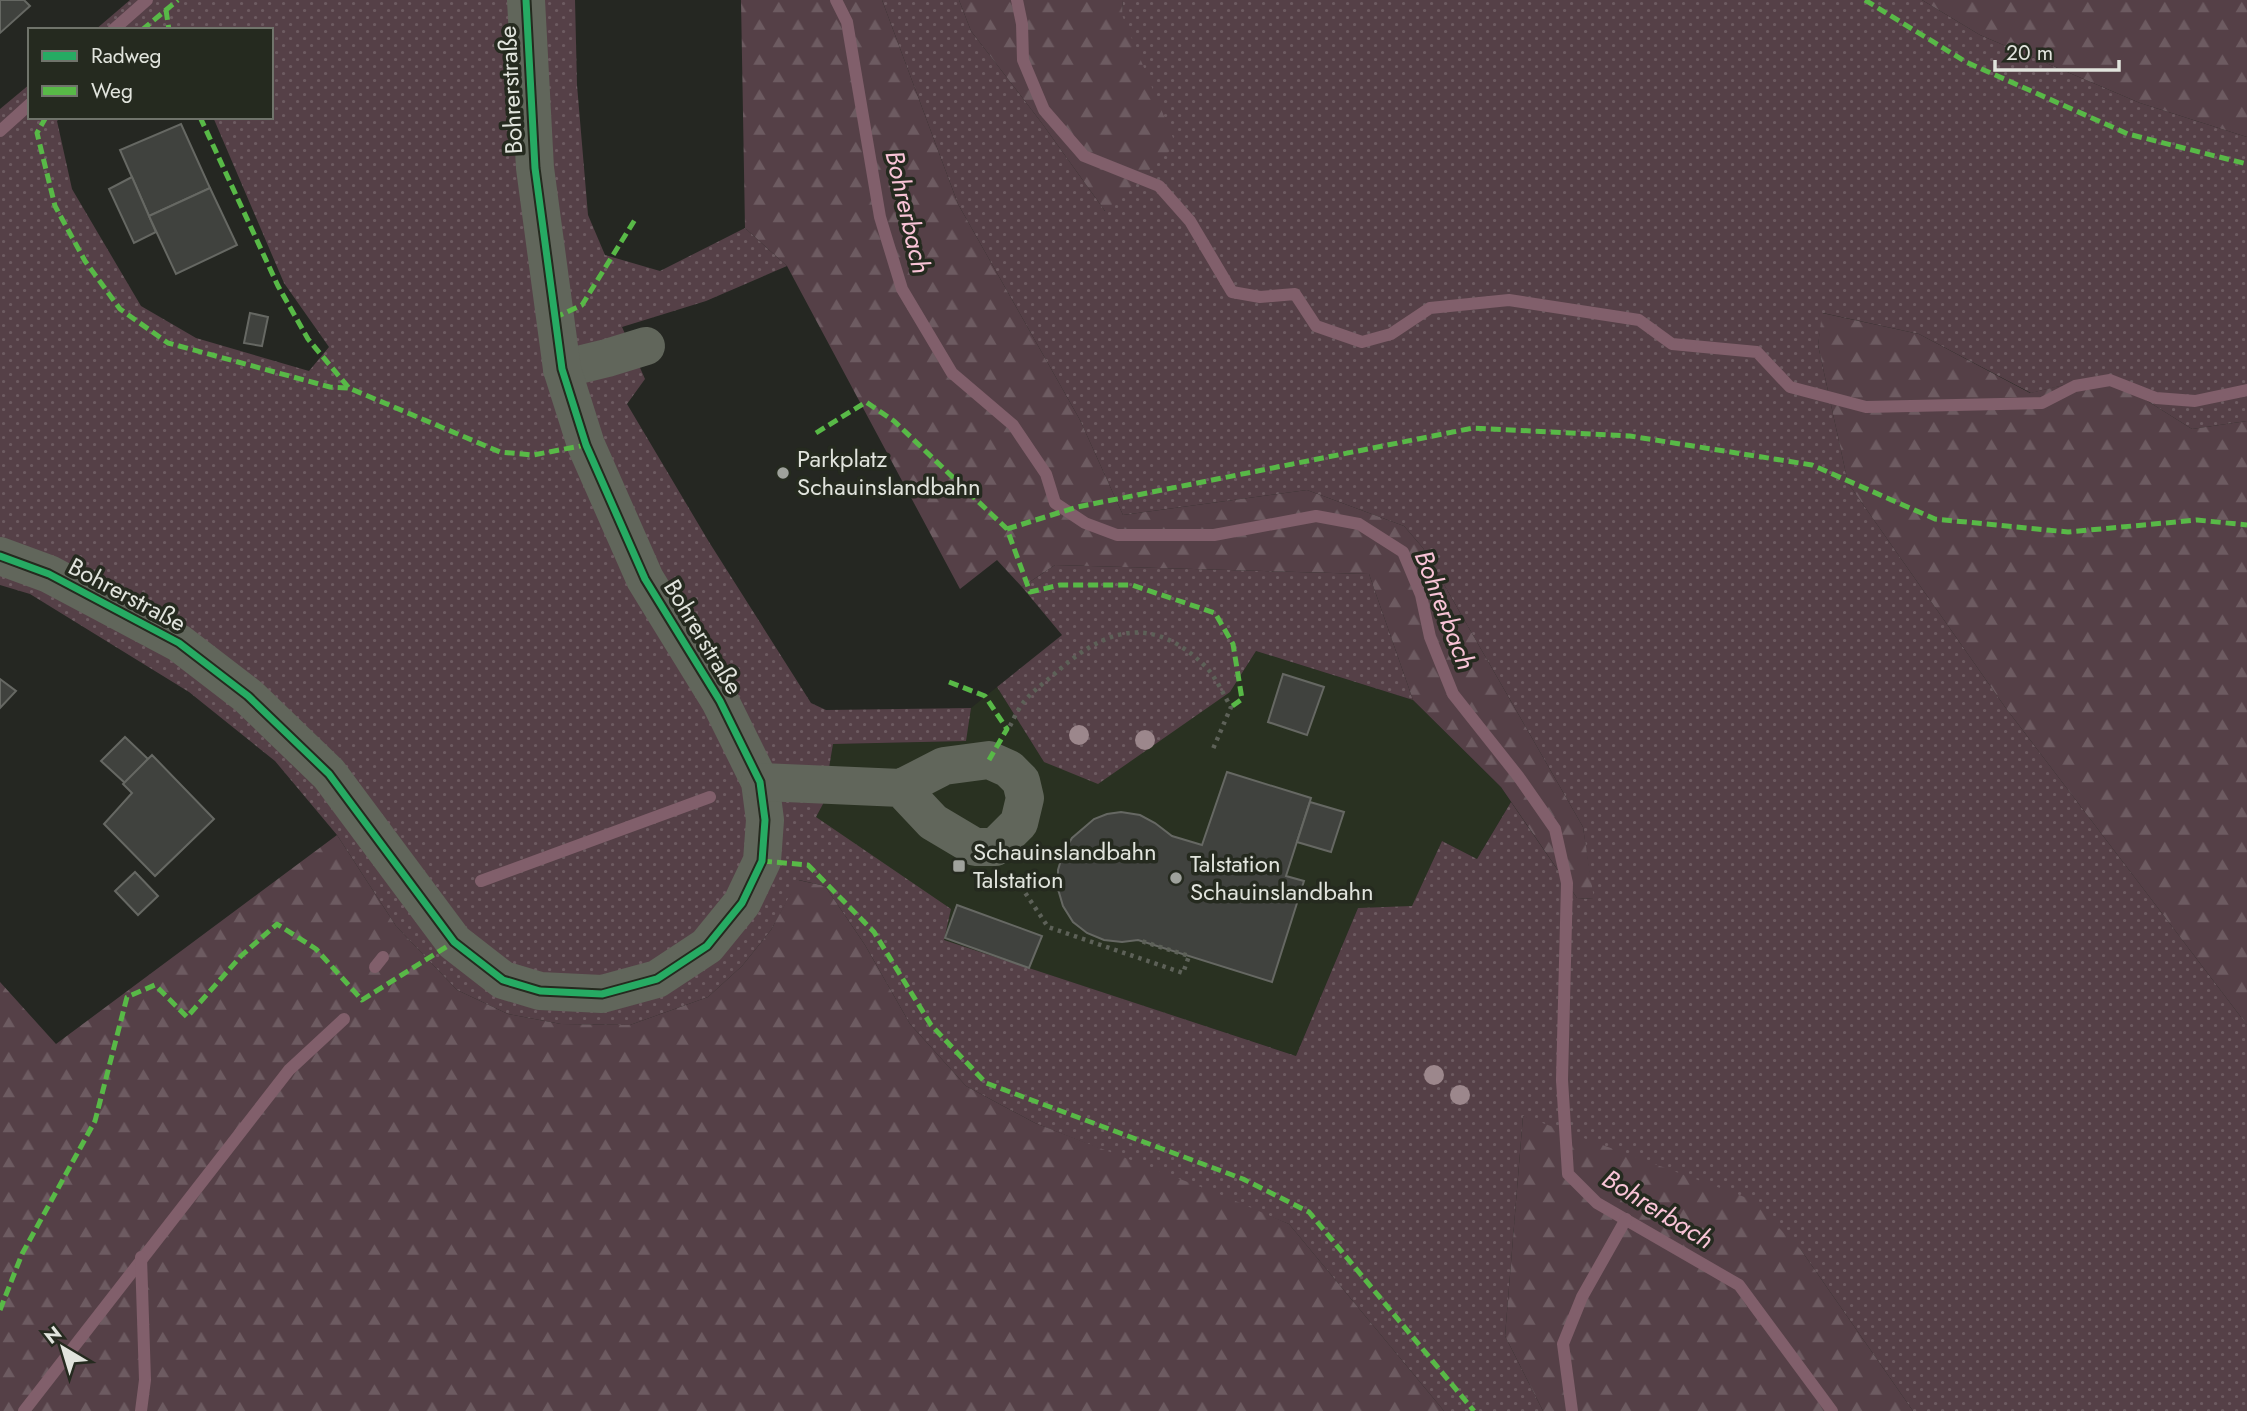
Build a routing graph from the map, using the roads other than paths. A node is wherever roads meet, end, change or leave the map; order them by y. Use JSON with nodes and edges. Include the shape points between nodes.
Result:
{"nodes":[{"id":1,"x":526,"y":0,"type":"edge"},
{"id":2,"x":646,"y":345,"type":"dead end"},
{"id":3,"x":562,"y":369,"type":"junction"},
{"id":4,"x":0,"y":556,"type":"edge"},
{"id":5,"x":760,"y":782,"type":"junction"},
{"id":6,"x":901,"y":788,"type":"junction"}],
"edges":[{"from":1,"to":3,"type":"street","name":"Bohrerstraße","via":[[534,168]]},
{"from":2,"to":3,"type":"street"},
{"from":3,"to":5,"type":"street","name":"Bohrerstraße","via":[[586,445],[645,579],[720,701]]},
{"from":4,"to":5,"type":"street","name":"Bohrerstraße","via":[[49,574],[179,643],[248,696],[329,774],[454,942],[503,980],[540,990],[602,994],[657,979],[707,946],[742,904],[762,861],[765,820]]},
{"from":5,"to":6,"type":"street"},
{"from":6,"to":6,"type":"street","via":[[933,822],[975,847],[995,847],[1019,823],[1025,798],[1021,781],[989,760],[944,766]]}]}
